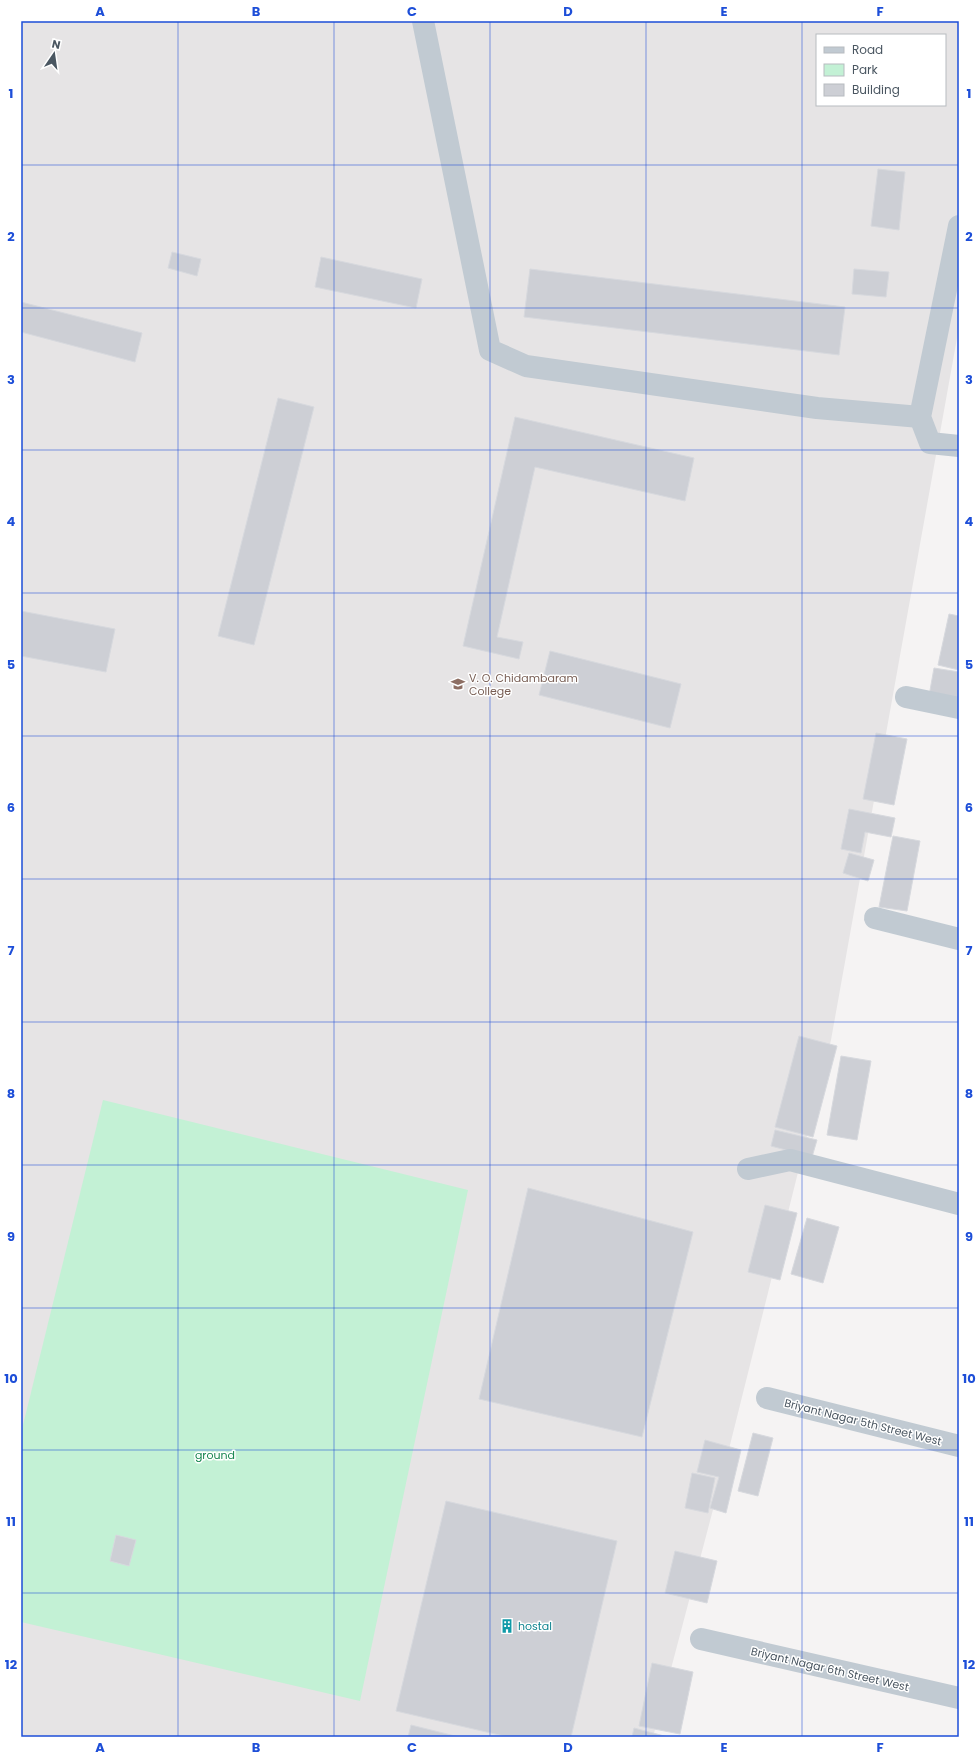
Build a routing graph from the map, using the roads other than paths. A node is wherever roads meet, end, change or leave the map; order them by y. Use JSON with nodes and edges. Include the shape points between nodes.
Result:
{"nodes":[{"id":1,"x":423,"y":21,"type":"edge"},
{"id":2,"x":959,"y":226,"type":"edge"},
{"id":3,"x":920,"y":417,"type":"junction"},
{"id":4,"x":959,"y":446,"type":"edge"},
{"id":5,"x":906,"y":697,"type":"dead end"},
{"id":6,"x":959,"y":708,"type":"edge"},
{"id":7,"x":875,"y":918,"type":"dead end"},
{"id":8,"x":959,"y":939,"type":"edge"},
{"id":9,"x":748,"y":1169,"type":"dead end"},
{"id":10,"x":959,"y":1204,"type":"edge"},
{"id":11,"x":767,"y":1398,"type":"dead end"},
{"id":12,"x":959,"y":1446,"type":"edge"},
{"id":13,"x":701,"y":1639,"type":"dead end"},
{"id":14,"x":959,"y":1698,"type":"edge"}],
"edges":[{"from":1,"to":3,"type":"street","via":[[490,350],[526,366],[817,408]]},
{"from":2,"to":3,"type":"street"},
{"from":3,"to":4,"type":"street","via":[[930,443]]},
{"from":5,"to":6,"type":"street"},
{"from":7,"to":8,"type":"street"},
{"from":9,"to":10,"type":"street","via":[[790,1160]]},
{"from":11,"to":12,"type":"street","name":"Briyant Nagar 5th Street West"},
{"from":13,"to":14,"type":"street","name":"Briyant Nagar 6th Street West"}]}
